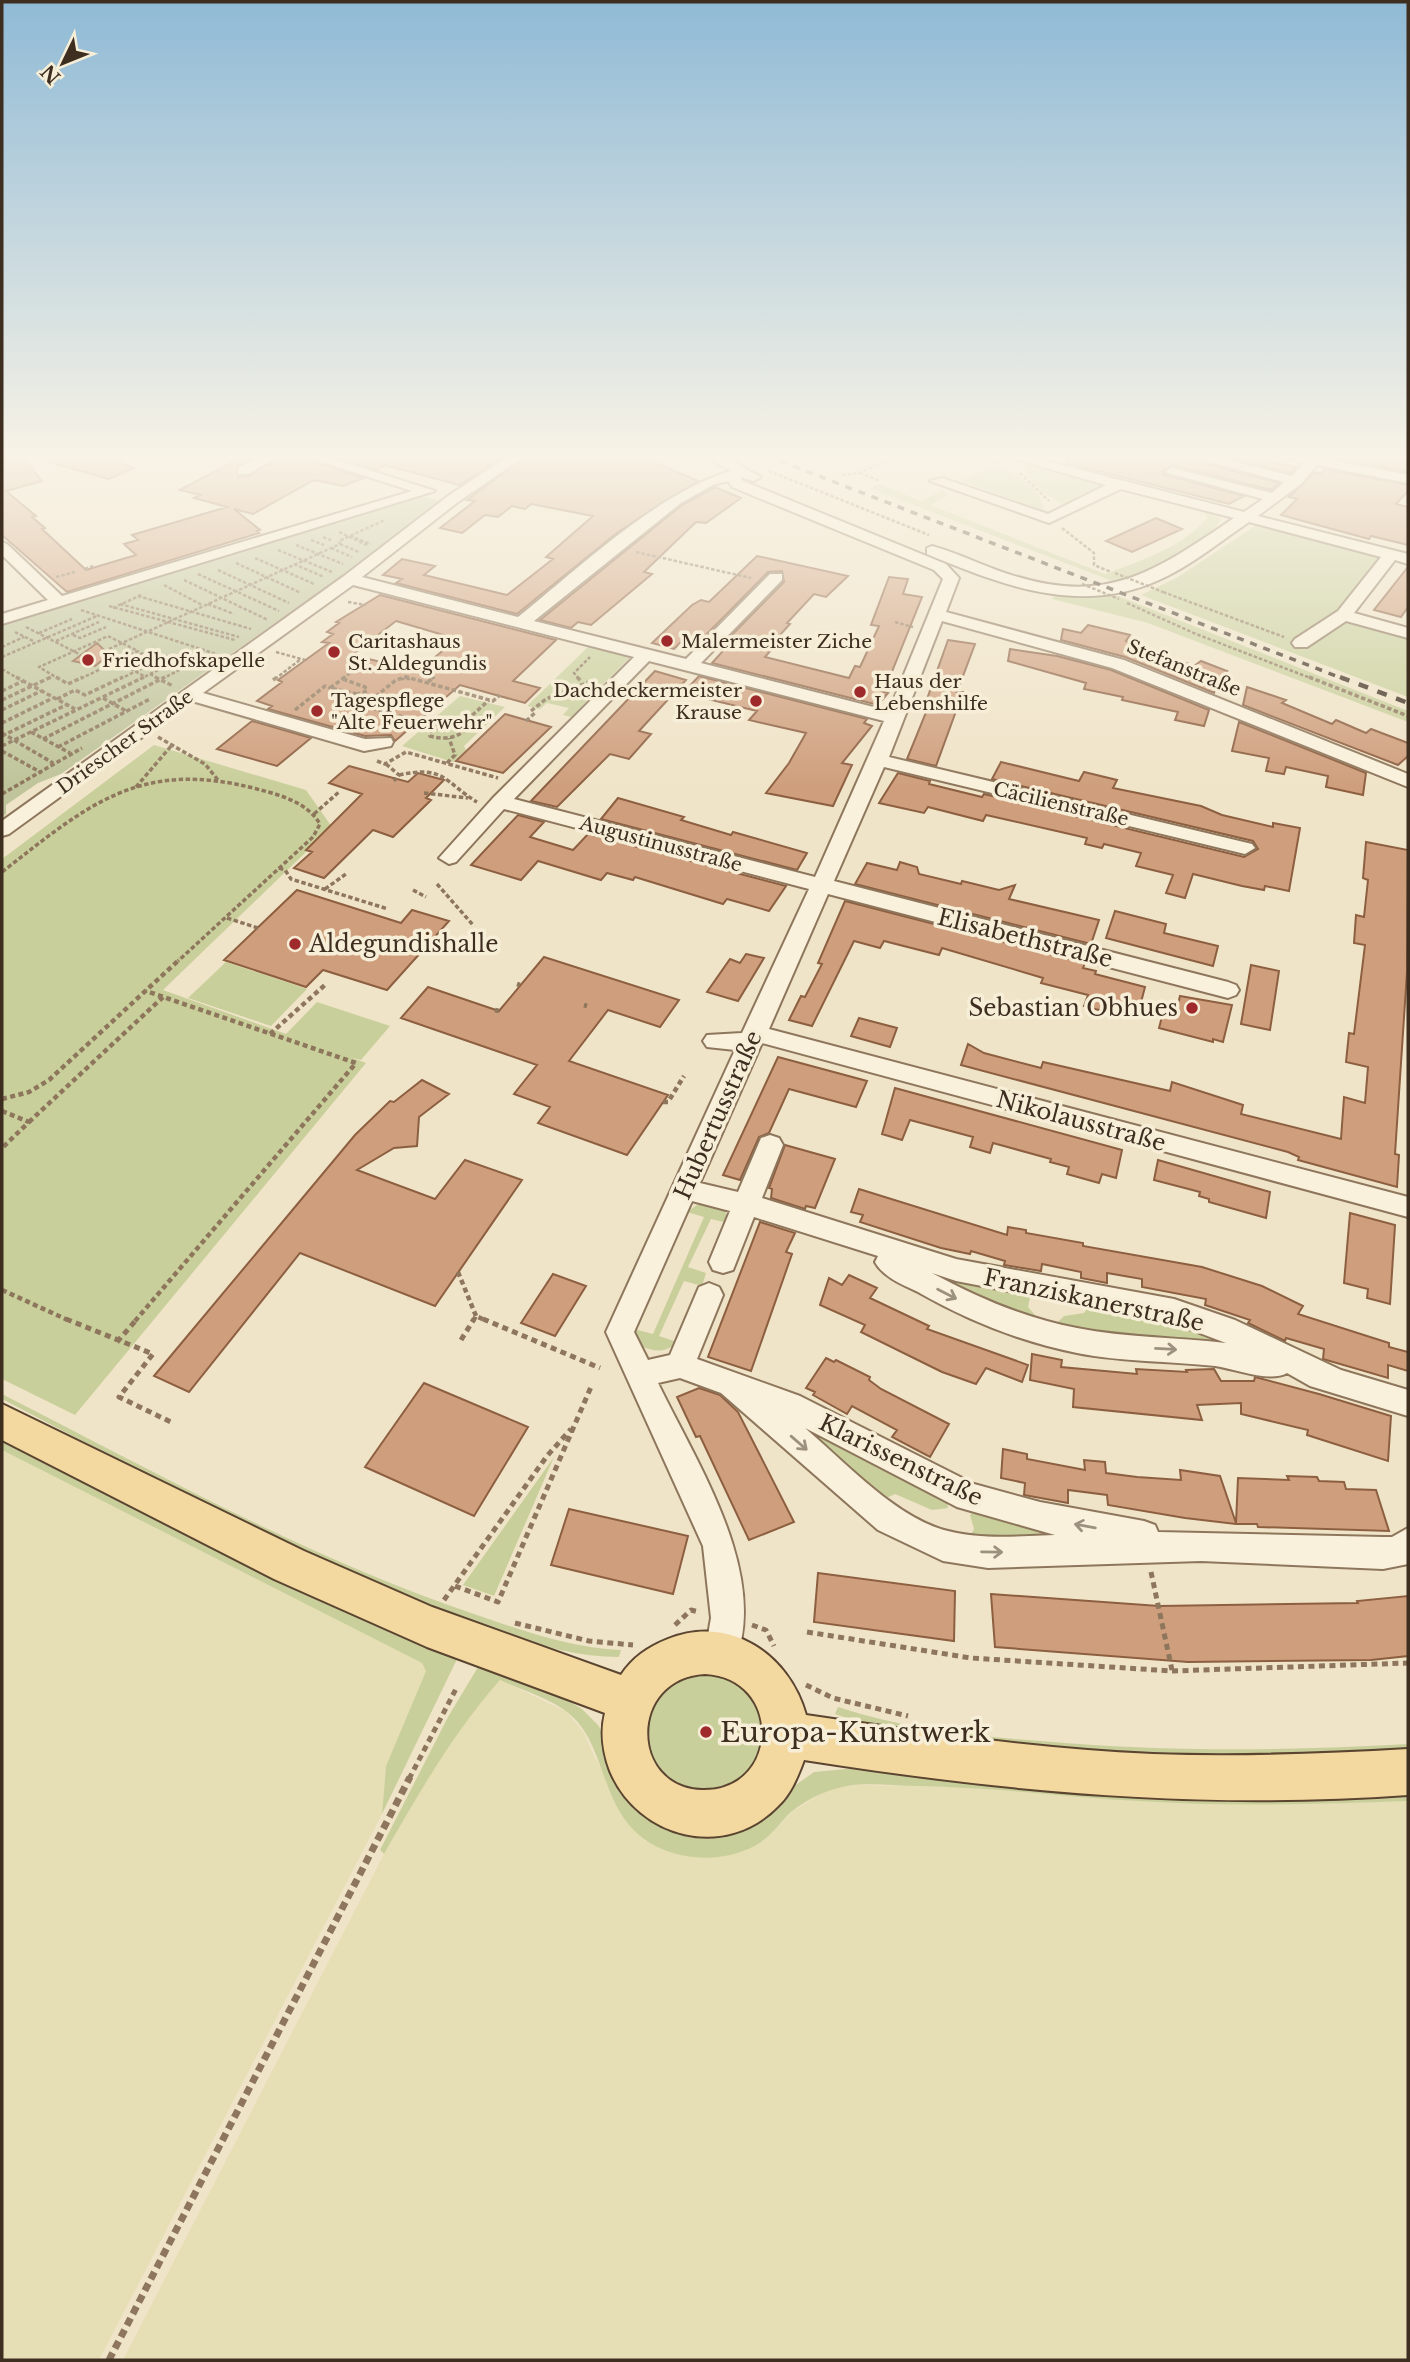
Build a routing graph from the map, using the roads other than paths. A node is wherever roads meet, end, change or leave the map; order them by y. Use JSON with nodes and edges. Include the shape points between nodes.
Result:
{"nodes":[{"id":1,"x":22,"y":566,"type":"edge"},
{"id":2,"x":169,"y":566,"type":"edge"},
{"id":3,"x":354,"y":566,"type":"edge"},
{"id":4,"x":591,"y":566,"type":"edge"},
{"id":5,"x":938,"y":566,"type":"edge"},
{"id":6,"x":972,"y":566,"type":"edge"},
{"id":7,"x":1168,"y":566,"type":"edge"},
{"id":8,"x":1382,"y":566,"type":"edge"},
{"id":9,"x":344,"y":573,"type":"junction"},
{"id":10,"x":773,"y":580,"type":"road end"},
{"id":11,"x":950,"y":581,"type":"joint"},
{"id":12,"x":58,"y":601,"type":"junction"},
{"id":13,"x":937,"y":615,"type":"junction"},
{"id":14,"x":1344,"y":615,"type":"junction"},
{"id":15,"x":522,"y":622,"type":"junction"},
{"id":16,"x":7,"y":625,"type":"edge"},
{"id":17,"x":1408,"y":633,"type":"edge"},
{"id":18,"x":1301,"y":643,"type":"road end"},
{"id":19,"x":646,"y":654,"type":"junction"},
{"id":20,"x":690,"y":665,"type":"junction"},
{"id":21,"x":190,"y":695,"type":"junction"},
{"id":22,"x":894,"y":718,"type":"junction"},
{"id":23,"x":329,"y":735,"type":"joint"},
{"id":24,"x":384,"y":742,"type":"dead end"},
{"id":25,"x":878,"y":760,"type":"junction"},
{"id":26,"x":1408,"y":781,"type":"edge"},
{"id":27,"x":497,"y":805,"type":"junction"},
{"id":28,"x":2,"y":830,"type":"edge"},
{"id":29,"x":1245,"y":848,"type":"dead end"},
{"id":30,"x":449,"y":858,"type":"dead end"},
{"id":31,"x":822,"y":886,"type":"junction"},
{"id":32,"x":1228,"y":990,"type":"dead end"},
{"id":33,"x":752,"y":1037,"type":"junction"},
{"id":34,"x":715,"y":1041,"type":"dead end"},
{"id":35,"x":770,"y":1146,"type":"dead end"},
{"id":36,"x":685,"y":1189,"type":"junction"},
{"id":37,"x":746,"y":1204,"type":"junction"},
{"id":38,"x":1408,"y":1207,"type":"edge"},
{"id":39,"x":846,"y":1235,"type":"junction"},
{"id":40,"x":723,"y":1262,"type":"dead end"},
{"id":41,"x":709,"y":1295,"type":"dead end"},
{"id":42,"x":680,"y":1365,"type":"junction"},
{"id":43,"x":640,"y":1374,"type":"junction"},
{"id":44,"x":729,"y":1382,"type":"junction"},
{"id":45,"x":1336,"y":1382,"type":"junction"},
{"id":46,"x":1408,"y":1404,"type":"edge"},
{"id":47,"x":2,"y":1421,"type":"edge"},
{"id":48,"x":1408,"y":1543,"type":"edge"},
{"id":49,"x":1201,"y":1546,"type":"junction"},
{"id":50,"x":722,"y":1652,"type":"junction"},
{"id":51,"x":632,"y":1701,"type":"junction"},
{"id":52,"x":785,"y":1734,"type":"junction"},
{"id":53,"x":1408,"y":1772,"type":"edge"}],
"edges":[{"from":1,"to":12,"type":"street"},
{"from":2,"to":12,"type":"street"},
{"from":3,"to":9,"type":"street","name":"Driescher Straße"},
{"from":4,"to":15,"type":"street"},
{"from":5,"to":11,"type":"street","via":[[949,574]]},
{"from":6,"to":7,"type":"street","via":[[1034,588],[1072,593],[1117,590],[1145,581]]},
{"from":8,"to":14,"type":"street"},
{"from":9,"to":15,"type":"street"},
{"from":9,"to":21,"type":"street","name":"Driescher Straße"},
{"from":10,"to":20,"type":"street"},
{"from":11,"to":13,"type":"street","name":"Hubertusstraße"},
{"from":12,"to":16,"type":"street"},
{"from":13,"to":22,"type":"street","name":"Hubertusstraße"},
{"from":13,"to":26,"type":"street","name":"Stefanstraße","via":[[1118,664]]},
{"from":14,"to":17,"type":"street"},
{"from":14,"to":18,"type":"street"},
{"from":15,"to":19,"type":"street"},
{"from":19,"to":20,"type":"street"},
{"from":19,"to":27,"type":"street"},
{"from":20,"to":22,"type":"street"},
{"from":21,"to":23,"type":"street"},
{"from":21,"to":28,"type":"street","name":"Driescher Straße"},
{"from":22,"to":25,"type":"street","name":"Hubertusstraße"},
{"from":23,"to":24,"type":"street","via":[[365,745]]},
{"from":25,"to":29,"type":"street","name":"Cäcilienstraße"},
{"from":25,"to":31,"type":"street","name":"Hubertusstraße"},
{"from":27,"to":30,"type":"street"},
{"from":27,"to":31,"type":"street","name":"Augustinusstraße"},
{"from":31,"to":32,"type":"street","name":"Elisabethstraße"},
{"from":31,"to":33,"type":"street","name":"Hubertusstraße"},
{"from":33,"to":34,"type":"street","name":"Nikolausstraße"},
{"from":33,"to":36,"type":"street","name":"Hubertusstraße"},
{"from":33,"to":38,"type":"street","name":"Nikolausstraße"},
{"from":35,"to":37,"type":"street"},
{"from":36,"to":37,"type":"street","name":"Franziskanerstraße"},
{"from":36,"to":43,"type":"street","name":"Hubertusstraße","via":[[620,1332]]},
{"from":37,"to":39,"type":"street","name":"Franziskanerstraße"},
{"from":37,"to":40,"type":"street"},
{"from":39,"to":45,"type":"street","name":"Franziskanerstraße","via":[[956,1270],[1174,1311],[1225,1329]]},
{"from":39,"to":45,"type":"street","name":"Franziskanerstraße","one_way":true,"via":[[943,1292],[1028,1329],[1107,1345],[1233,1355]]},
{"from":41,"to":42,"type":"street"},
{"from":42,"to":43,"type":"street"},
{"from":42,"to":44,"type":"street","name":"Klarissenstraße"},
{"from":43,"to":50,"type":"street","name":"Hubertusstraße","via":[[719,1545],[728,1618]]},
{"from":49,"to":44,"type":"street","name":"Klarissenstraße","one_way":true,"via":[[1077,1525],[968,1497],[789,1405]]},
{"from":44,"to":49,"type":"street","name":"Klarissenstraße","one_way":true,"via":[[877,1510],[930,1541],[988,1552]]},
{"from":45,"to":46,"type":"street","name":"Franziskanerstraße"},
{"from":47,"to":51,"type":"main road","via":[[289,1565],[427,1626]]},
{"from":48,"to":49,"type":"street","name":"Klarissenstraße","via":[[1399,1552],[1383,1553]]},
{"from":50,"to":51,"type":"main road","via":[[700,1650],[669,1660],[643,1681]]},
{"from":50,"to":52,"type":"main road","via":[[760,1673],[782,1711]]},
{"from":51,"to":52,"type":"main road","via":[[629,1757],[642,1783],[662,1803],[689,1814],[717,1815],[744,1806],[766,1787],[780,1762]]},
{"from":52,"to":53,"type":"main road","via":[[947,1759],[1154,1777],[1295,1778]]}]}
